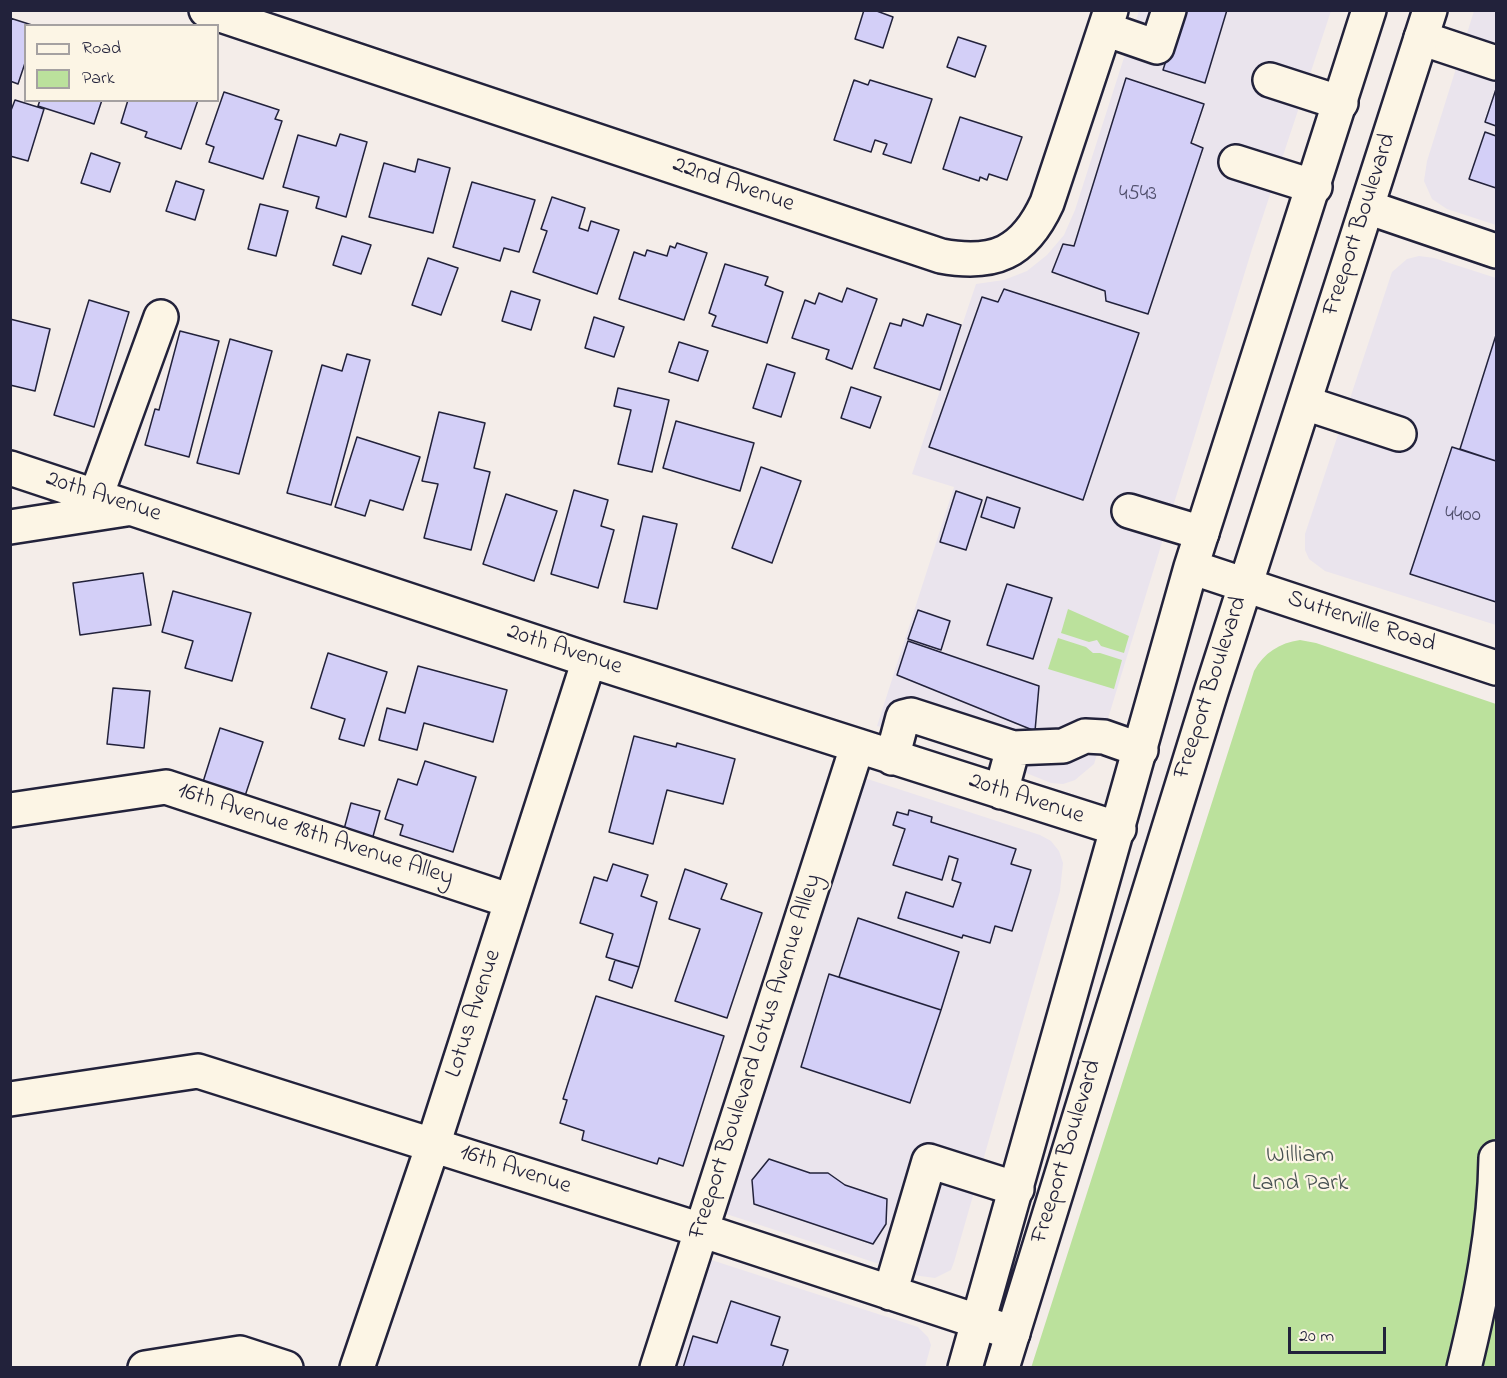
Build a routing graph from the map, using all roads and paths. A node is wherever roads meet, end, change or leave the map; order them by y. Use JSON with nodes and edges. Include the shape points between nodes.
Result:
{"nodes":[{"id":1,"x":206,"y":10,"type":"edge"},
{"id":2,"x":1169,"y":10,"type":"edge"},
{"id":3,"x":1369,"y":10,"type":"edge"},
{"id":4,"x":1108,"y":20,"type":"edge"},
{"id":5,"x":1426,"y":24,"type":"edge"},
{"id":6,"x":1497,"y":63,"type":"edge"},
{"id":7,"x":1270,"y":80,"type":"dead end"},
{"id":8,"x":1341,"y":103,"type":"junction"},
{"id":9,"x":1236,"y":162,"type":"dead end"},
{"id":10,"x":1315,"y":187,"type":"junction"},
{"id":11,"x":1367,"y":207,"type":"junction"},
{"id":12,"x":1497,"y":251,"type":"edge"},
{"id":13,"x":161,"y":317,"type":"dead end"},
{"id":14,"x":1305,"y":403,"type":"junction"},
{"id":15,"x":1399,"y":434,"type":"dead end"},
{"id":16,"x":10,"y":468,"type":"edge"},
{"id":17,"x":96,"y":496,"type":"junction"},
{"id":18,"x":134,"y":508,"type":"junction"},
{"id":19,"x":1130,"y":511,"type":"dead end"},
{"id":20,"x":10,"y":526,"type":"edge"},
{"id":21,"x":1202,"y":532,"type":"junction"},
{"id":22,"x":1191,"y":567,"type":"junction"},
{"id":23,"x":1246,"y":584,"type":"junction"},
{"id":24,"x":589,"y":660,"type":"junction"},
{"id":25,"x":1497,"y":668,"type":"edge"},
{"id":26,"x":857,"y":747,"type":"junction"},
{"id":27,"x":1012,"y":748,"type":"junction"},
{"id":28,"x":1141,"y":750,"type":"junction"},
{"id":29,"x":891,"y":758,"type":"junction"},
{"id":30,"x":1001,"y":792,"type":"junction"},
{"id":31,"x":10,"y":810,"type":"edge"},
{"id":32,"x":1119,"y":829,"type":"junction"},
{"id":33,"x":511,"y":901,"type":"junction"},
{"id":34,"x":10,"y":1099,"type":"edge"},
{"id":35,"x":433,"y":1145,"type":"junction"},
{"id":36,"x":1497,"y":1158,"type":"edge"},
{"id":37,"x":1017,"y":1189,"type":"junction"},
{"id":38,"x":701,"y":1230,"type":"junction"},
{"id":39,"x":890,"y":1293,"type":"junction"},
{"id":40,"x":979,"y":1322,"type":"junction"},
{"id":41,"x":1012,"y":1332,"type":"junction"},
{"id":42,"x":145,"y":1368,"type":"edge"},
{"id":43,"x":286,"y":1368,"type":"edge"},
{"id":44,"x":357,"y":1368,"type":"edge"},
{"id":45,"x":657,"y":1368,"type":"edge"},
{"id":46,"x":965,"y":1368,"type":"edge"},
{"id":47,"x":1002,"y":1368,"type":"edge"},
{"id":48,"x":1464,"y":1368,"type":"edge"}],
"edges":[{"from":1,"to":4,"type":"street","name":"22nd Avenue","via":[[930,252],[964,260],[1004,253],[1022,243],[1037,225]]},
{"from":2,"to":4,"type":"street","via":[[1157,47]]},
{"from":3,"to":8,"type":"street","name":"Freeport Boulevard"},
{"from":5,"to":6,"type":"street"},
{"from":5,"to":11,"type":"street","name":"Freeport Boulevard"},
{"from":7,"to":8,"type":"street"},
{"from":8,"to":10,"type":"street","name":"Freeport Boulevard"},
{"from":9,"to":10,"type":"street"},
{"from":10,"to":21,"type":"street","name":"Freeport Boulevard"},
{"from":11,"to":12,"type":"street"},
{"from":11,"to":14,"type":"street","name":"Freeport Boulevard"},
{"from":13,"to":17,"type":"street"},
{"from":14,"to":15,"type":"street"},
{"from":14,"to":23,"type":"street","name":"Freeport Boulevard"},
{"from":16,"to":17,"type":"street","name":"20th Avenue"},
{"from":17,"to":18,"type":"street","name":"20th Avenue"},
{"from":18,"to":20,"type":"street"},
{"from":18,"to":24,"type":"street","name":"20th Avenue"},
{"from":19,"to":21,"type":"street"},
{"from":21,"to":22,"type":"street","name":"Freeport Boulevard"},
{"from":22,"to":23,"type":"street","name":"Sutterville Road"},
{"from":22,"to":28,"type":"street","name":"Freeport Boulevard"},
{"from":23,"to":25,"type":"street","name":"Sutterville Road"},
{"from":23,"to":41,"type":"street","name":"Freeport Boulevard"},
{"from":24,"to":26,"type":"street","name":"20th Avenue"},
{"from":24,"to":33,"type":"street","name":"Lotus Avenue"},
{"from":26,"to":29,"type":"street","name":"20th Avenue"},
{"from":26,"to":38,"type":"street","name":"Freeport Boulevard Lotus Avenue Alley"},
{"from":27,"to":28,"type":"street","via":[[1063,746],[1085,736],[1104,737]]},
{"from":27,"to":29,"type":"street","via":[[911,715],[903,717]]},
{"from":27,"to":30,"type":"street"},
{"from":28,"to":32,"type":"street","name":"Freeport Boulevard"},
{"from":29,"to":30,"type":"street","name":"20th Avenue"},
{"from":30,"to":32,"type":"street","name":"20th Avenue"},
{"from":31,"to":33,"type":"street","name":"16th Avenue 18th Avenue Alley","via":[[166,787]]},
{"from":32,"to":37,"type":"street","name":"Freeport Boulevard"},
{"from":33,"to":35,"type":"street","name":"Lotus Avenue"},
{"from":34,"to":35,"type":"street","name":"16th Avenue","via":[[198,1071]]},
{"from":35,"to":38,"type":"street","name":"16th Avenue","via":[[506,1155]]},
{"from":35,"to":44,"type":"street","name":"Lotus Avenue"},
{"from":36,"to":48,"type":"street","via":[[1489,1243]]},
{"from":37,"to":39,"type":"street","via":[[929,1161]]},
{"from":37,"to":40,"type":"street","name":"Freeport Boulevard"},
{"from":38,"to":39,"type":"street","name":"16th Avenue"},
{"from":38,"to":45,"type":"street","name":"Freeport Boulevard Lotus Avenue Alley"},
{"from":39,"to":40,"type":"street","name":"16th Avenue"},
{"from":40,"to":41,"type":"street","name":"16th Avenue"},
{"from":40,"to":46,"type":"street","name":"Freeport Boulevard"},
{"from":41,"to":47,"type":"street","name":"Freeport Boulevard"},
{"from":42,"to":43,"type":"street","via":[[240,1353]]}]}
